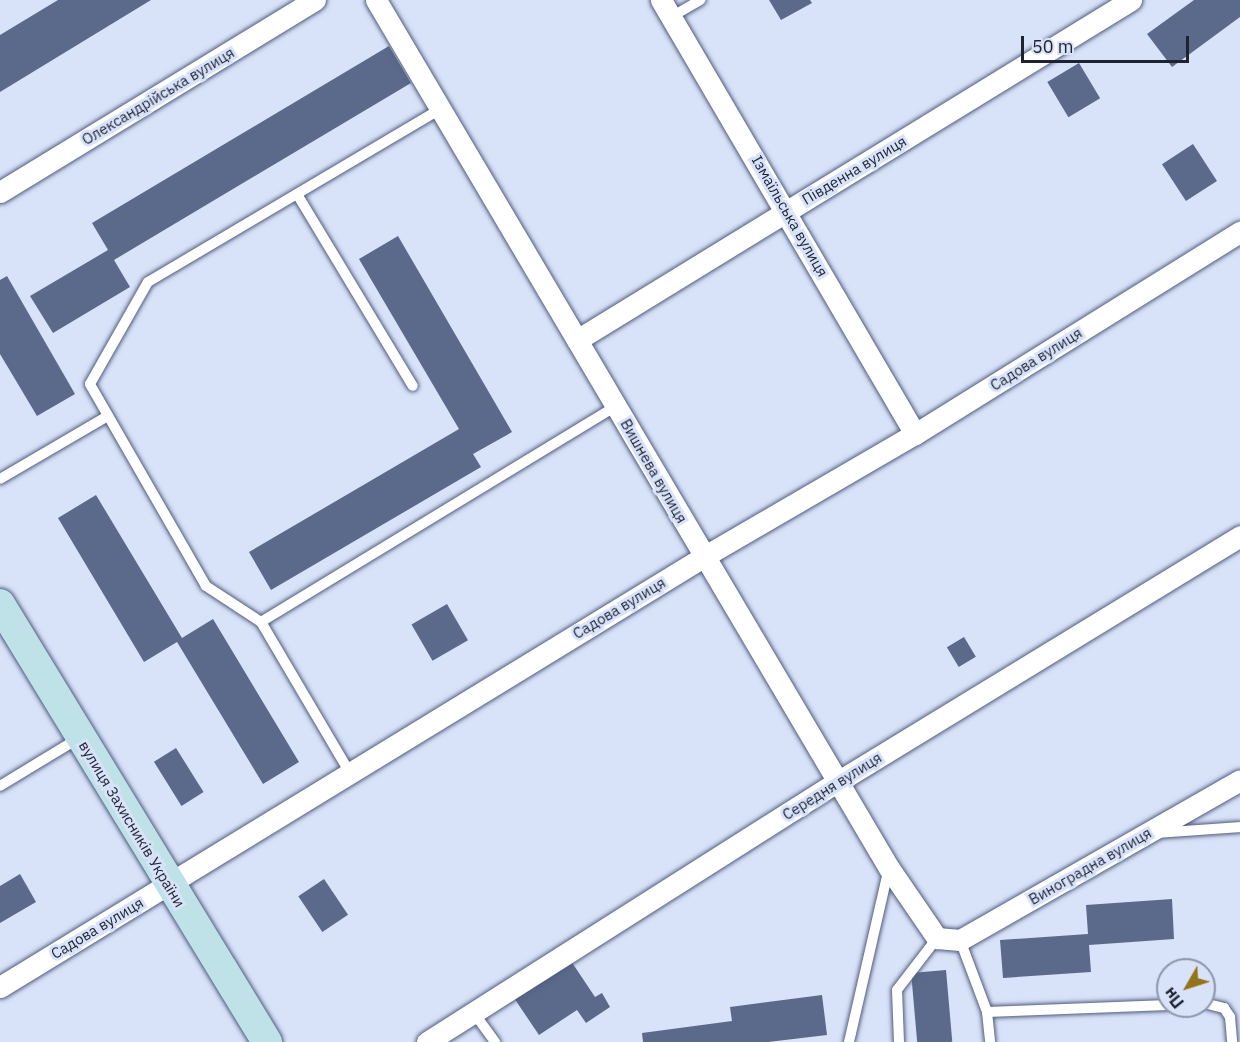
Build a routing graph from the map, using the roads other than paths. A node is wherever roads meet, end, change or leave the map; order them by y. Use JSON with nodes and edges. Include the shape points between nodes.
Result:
{"nodes":[{"id":1,"x":315,"y":0,"type":"edge"},
{"id":2,"x":376,"y":0,"type":"edge"},
{"id":3,"x":700,"y":0,"type":"edge"},
{"id":4,"x":1131,"y":0,"type":"edge"},
{"id":5,"x":666,"y":8,"type":"edge"},
{"id":6,"x":441,"y":109,"type":"junction"},
{"id":7,"x":0,"y":192,"type":"edge"},
{"id":8,"x":297,"y":194,"type":"junction"},
{"id":9,"x":788,"y":210,"type":"junction"},
{"id":10,"x":1240,"y":232,"type":"edge"},
{"id":11,"x":577,"y":340,"type":"junction"},
{"id":12,"x":413,"y":386,"type":"dead end"},
{"id":13,"x":616,"y":406,"type":"junction"},
{"id":14,"x":108,"y":416,"type":"junction"},
{"id":15,"x":915,"y":434,"type":"junction"},
{"id":16,"x":0,"y":479,"type":"edge"},
{"id":17,"x":1240,"y":536,"type":"edge"},
{"id":18,"x":705,"y":556,"type":"junction"},
{"id":19,"x":0,"y":604,"type":"edge"},
{"id":20,"x":261,"y":622,"type":"junction"},
{"id":21,"x":80,"y":737,"type":"junction"},
{"id":22,"x":350,"y":773,"type":"junction"},
{"id":23,"x":1240,"y":780,"type":"edge"},
{"id":24,"x":839,"y":781,"type":"junction"},
{"id":25,"x":0,"y":786,"type":"edge"},
{"id":26,"x":1240,"y":827,"type":"edge"},
{"id":27,"x":1146,"y":834,"type":"junction"},
{"id":28,"x":889,"y":868,"type":"junction"},
{"id":29,"x":169,"y":884,"type":"junction"},
{"id":30,"x":937,"y":938,"type":"junction"},
{"id":31,"x":960,"y":940,"type":"junction"},
{"id":32,"x":0,"y":987,"type":"edge"},
{"id":33,"x":1156,"y":1005,"type":"edge"},
{"id":34,"x":1216,"y":1006,"type":"edge"},
{"id":35,"x":474,"y":1012,"type":"junction"},
{"id":36,"x":987,"y":1012,"type":"junction"},
{"id":37,"x":267,"y":1042,"type":"edge"},
{"id":38,"x":427,"y":1042,"type":"edge"},
{"id":39,"x":495,"y":1042,"type":"edge"},
{"id":40,"x":849,"y":1042,"type":"edge"},
{"id":41,"x":899,"y":1042,"type":"edge"},
{"id":42,"x":990,"y":1042,"type":"edge"},
{"id":43,"x":1232,"y":1042,"type":"edge"}],
"edges":[{"from":1,"to":7,"type":"street","name":"Олександрійська вулиця"},
{"from":2,"to":6,"type":"street","name":"Вишнева вулиця"},
{"from":3,"to":5,"type":"lane"},
{"from":4,"to":9,"type":"street","name":"Південна вулиця"},
{"from":5,"to":9,"type":"street","name":"Ізмаїльська вулиця"},
{"from":6,"to":8,"type":"lane"},
{"from":6,"to":11,"type":"street","name":"Вишнева вулиця"},
{"from":8,"to":12,"type":"lane"},
{"from":8,"to":14,"type":"lane","via":[[148,282],[90,384]]},
{"from":9,"to":11,"type":"street","name":"Південна вулиця"},
{"from":9,"to":15,"type":"street","name":"Ізмаїльська вулиця"},
{"from":10,"to":15,"type":"street","name":"Садова вулиця"},
{"from":11,"to":13,"type":"street","name":"Вишнева вулиця"},
{"from":13,"to":18,"type":"street","name":"Вишнева вулиця"},
{"from":13,"to":20,"type":"lane"},
{"from":14,"to":16,"type":"lane"},
{"from":14,"to":20,"type":"lane","via":[[206,586]]},
{"from":15,"to":18,"type":"street","name":"Садова вулиця"},
{"from":17,"to":24,"type":"street","name":"Середня вулиця"},
{"from":18,"to":22,"type":"street","name":"Садова вулиця"},
{"from":18,"to":24,"type":"street","name":"Вишнева вулиця"},
{"from":19,"to":21,"type":"main road","name":"вулиця Захисників України"},
{"from":20,"to":22,"type":"lane"},
{"from":21,"to":25,"type":"lane"},
{"from":21,"to":29,"type":"main road","name":"вулиця Захисників України"},
{"from":22,"to":29,"type":"street","name":"Садова вулиця"},
{"from":23,"to":27,"type":"street","name":"Виноградна вулиця"},
{"from":24,"to":28,"type":"street","name":"Вишнева вулиця"},
{"from":24,"to":35,"type":"street","name":"Середня вулиця"},
{"from":26,"to":27,"type":"lane"},
{"from":27,"to":31,"type":"street","name":"Виноградна вулиця"},
{"from":28,"to":30,"type":"street","name":"Вишнева вулиця"},
{"from":28,"to":40,"type":"lane"},
{"from":29,"to":32,"type":"street","name":"Садова вулиця"},
{"from":29,"to":37,"type":"main road","name":"вулиця Захисників України"},
{"from":30,"to":31,"type":"street"},
{"from":30,"to":41,"type":"lane","via":[[897,990]]},
{"from":31,"to":36,"type":"lane"},
{"from":33,"to":36,"type":"lane"},
{"from":34,"to":43,"type":"lane","via":[[1224,1008],[1230,1017]]},
{"from":35,"to":38,"type":"street","name":"Середня вулиця"},
{"from":35,"to":39,"type":"lane"},
{"from":36,"to":42,"type":"lane"}]}
